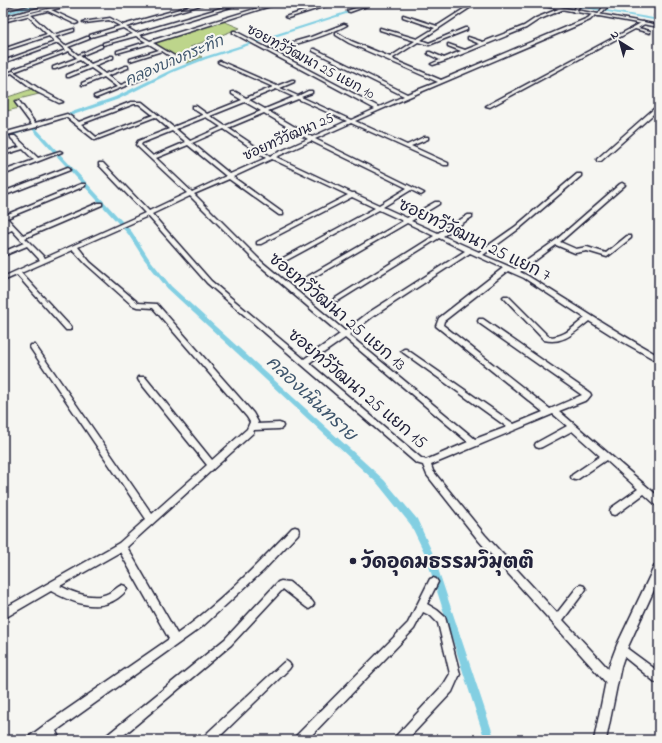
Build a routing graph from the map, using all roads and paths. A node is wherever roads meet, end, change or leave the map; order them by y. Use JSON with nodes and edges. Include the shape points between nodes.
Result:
{"nodes":[{"id":1,"x":14,"y":3,"type":"edge"},
{"id":2,"x":24,"y":3,"type":"edge"},
{"id":3,"x":33,"y":3,"type":"edge"},
{"id":4,"x":65,"y":3,"type":"edge"},
{"id":5,"x":77,"y":3,"type":"edge"},
{"id":6,"x":206,"y":3,"type":"edge"},
{"id":7,"x":242,"y":3,"type":"edge"},
{"id":8,"x":278,"y":3,"type":"edge"},
{"id":9,"x":333,"y":3,"type":"edge"},
{"id":10,"x":373,"y":3,"type":"edge"},
{"id":11,"x":475,"y":3,"type":"edge"},
{"id":12,"x":530,"y":3,"type":"edge"},
{"id":13,"x":580,"y":3,"type":"edge"},
{"id":14,"x":613,"y":3,"type":"edge"},
{"id":15,"x":3,"y":6,"type":"edge"},
{"id":16,"x":220,"y":9,"type":"junction"},
{"id":17,"x":562,"y":9,"type":"junction"},
{"id":18,"x":575,"y":9,"type":"junction"},
{"id":19,"x":3,"y":10,"type":"edge"},
{"id":20,"x":50,"y":10,"type":"junction"},
{"id":21,"x":349,"y":11,"type":"dead end"},
{"id":22,"x":38,"y":13,"type":"junction"},
{"id":23,"x":598,"y":14,"type":"junction"},
{"id":24,"x":29,"y":15,"type":"junction"},
{"id":25,"x":234,"y":16,"type":"junction"},
{"id":26,"x":404,"y":16,"type":"dead end"},
{"id":27,"x":287,"y":17,"type":"dead end"},
{"id":28,"x":3,"y":19,"type":"edge"},
{"id":29,"x":336,"y":23,"type":"dead end"},
{"id":30,"x":644,"y":23,"type":"junction"},
{"id":31,"x":659,"y":26,"type":"edge"},
{"id":32,"x":124,"y":27,"type":"junction"},
{"id":33,"x":437,"y":27,"type":"junction"},
{"id":34,"x":635,"y":28,"type":"junction"},
{"id":35,"x":381,"y":29,"type":"dead end"},
{"id":36,"x":466,"y":29,"type":"dead end"},
{"id":37,"x":72,"y":30,"type":"dead end"},
{"id":38,"x":234,"y":32,"type":"dead end"},
{"id":39,"x":649,"y":32,"type":"dead end"},
{"id":40,"x":136,"y":34,"type":"junction"},
{"id":41,"x":337,"y":34,"type":"dead end"},
{"id":42,"x":51,"y":35,"type":"junction"},
{"id":43,"x":469,"y":38,"type":"dead end"},
{"id":44,"x":416,"y":41,"type":"junction"},
{"id":45,"x":58,"y":42,"type":"junction"},
{"id":46,"x":149,"y":42,"type":"junction"},
{"id":47,"x":484,"y":44,"type":"junction"},
{"id":48,"x":448,"y":45,"type":"dead end"},
{"id":49,"x":67,"y":48,"type":"junction"},
{"id":50,"x":3,"y":50,"type":"edge"},
{"id":51,"x":162,"y":50,"type":"junction"},
{"id":52,"x":314,"y":50,"type":"dead end"},
{"id":53,"x":464,"y":51,"type":"junction"},
{"id":54,"x":118,"y":52,"type":"dead end"},
{"id":55,"x":271,"y":53,"type":"junction"},
{"id":56,"x":429,"y":53,"type":"dead end"},
{"id":57,"x":79,"y":57,"type":"junction"},
{"id":58,"x":112,"y":57,"type":"dead end"},
{"id":59,"x":131,"y":60,"type":"dead end"},
{"id":60,"x":391,"y":60,"type":"junction"},
{"id":61,"x":444,"y":60,"type":"junction"},
{"id":62,"x":3,"y":62,"type":"edge"},
{"id":63,"x":220,"y":62,"type":"dead end"},
{"id":64,"x":433,"y":64,"type":"dead end"},
{"id":65,"x":91,"y":66,"type":"junction"},
{"id":66,"x":128,"y":67,"type":"dead end"},
{"id":67,"x":54,"y":68,"type":"dead end"},
{"id":68,"x":15,"y":70,"type":"dead end"},
{"id":69,"x":150,"y":70,"type":"dead end"},
{"id":70,"x":3,"y":75,"type":"edge"},
{"id":71,"x":68,"y":76,"type":"dead end"},
{"id":72,"x":105,"y":76,"type":"junction"},
{"id":73,"x":145,"y":77,"type":"dead end"},
{"id":74,"x":293,"y":81,"type":"dead end"},
{"id":75,"x":440,"y":81,"type":"junction"},
{"id":76,"x":83,"y":84,"type":"dead end"},
{"id":77,"x":120,"y":87,"type":"junction"},
{"id":78,"x":276,"y":87,"type":"junction"},
{"id":79,"x":310,"y":92,"type":"dead end"},
{"id":80,"x":234,"y":93,"type":"dead end"},
{"id":81,"x":407,"y":96,"type":"junction"},
{"id":82,"x":96,"y":97,"type":"dead end"},
{"id":83,"x":297,"y":97,"type":"junction"},
{"id":84,"x":245,"y":100,"type":"junction"},
{"id":85,"x":17,"y":102,"type":"dead end"},
{"id":86,"x":61,"y":102,"type":"dead end"},
{"id":87,"x":488,"y":106,"type":"dead end"},
{"id":88,"x":194,"y":107,"type":"dead end"},
{"id":89,"x":659,"y":107,"type":"edge"},
{"id":90,"x":378,"y":109,"type":"junction"},
{"id":91,"x":263,"y":110,"type":"junction"},
{"id":92,"x":156,"y":115,"type":"junction"},
{"id":93,"x":208,"y":115,"type":"junction"},
{"id":94,"x":351,"y":121,"type":"junction"},
{"id":95,"x":78,"y":124,"type":"junction"},
{"id":96,"x":35,"y":126,"type":"junction"},
{"id":97,"x":225,"y":127,"type":"junction"},
{"id":98,"x":173,"y":129,"type":"junction"},
{"id":99,"x":3,"y":136,"type":"edge"},
{"id":100,"x":13,"y":137,"type":"dead end"},
{"id":101,"x":426,"y":138,"type":"dead end"},
{"id":102,"x":311,"y":139,"type":"junction"},
{"id":103,"x":189,"y":142,"type":"junction"},
{"id":104,"x":408,"y":146,"type":"junction"},
{"id":105,"x":24,"y":147,"type":"junction"},
{"id":106,"x":58,"y":152,"type":"dead end"},
{"id":107,"x":3,"y":154,"type":"edge"},
{"id":108,"x":271,"y":157,"type":"junction"},
{"id":109,"x":152,"y":158,"type":"junction"},
{"id":110,"x":37,"y":160,"type":"junction"},
{"id":111,"x":599,"y":160,"type":"dead end"},
{"id":112,"x":101,"y":164,"type":"dead end"},
{"id":113,"x":446,"y":164,"type":"dead end"},
{"id":114,"x":68,"y":169,"type":"dead end"},
{"id":115,"x":3,"y":173,"type":"edge"},
{"id":116,"x":579,"y":175,"type":"dead end"},
{"id":117,"x":230,"y":176,"type":"junction"},
{"id":118,"x":82,"y":185,"type":"dead end"},
{"id":119,"x":622,"y":185,"type":"dead end"},
{"id":120,"x":411,"y":188,"type":"junction"},
{"id":121,"x":421,"y":193,"type":"dead end"},
{"id":122,"x":3,"y":194,"type":"edge"},
{"id":123,"x":190,"y":194,"type":"junction"},
{"id":124,"x":353,"y":194,"type":"junction"},
{"id":125,"x":437,"y":203,"type":"dead end"},
{"id":126,"x":100,"y":204,"type":"dead end"},
{"id":127,"x":380,"y":207,"type":"junction"},
{"id":128,"x":147,"y":213,"type":"junction"},
{"id":129,"x":282,"y":214,"type":"dead end"},
{"id":130,"x":470,"y":216,"type":"dead end"},
{"id":131,"x":3,"y":218,"type":"edge"},
{"id":132,"x":408,"y":221,"type":"junction"},
{"id":133,"x":13,"y":228,"type":"junction"},
{"id":134,"x":3,"y":232,"type":"edge"},
{"id":135,"x":438,"y":235,"type":"junction"},
{"id":136,"x":22,"y":237,"type":"junction"},
{"id":137,"x":629,"y":237,"type":"dead end"},
{"id":138,"x":259,"y":243,"type":"dead end"},
{"id":139,"x":556,"y":243,"type":"junction"},
{"id":140,"x":28,"y":244,"type":"junction"},
{"id":141,"x":74,"y":247,"type":"junction"},
{"id":142,"x":470,"y":250,"type":"junction"},
{"id":143,"x":3,"y":254,"type":"edge"},
{"id":144,"x":479,"y":255,"type":"junction"},
{"id":145,"x":285,"y":259,"type":"dead end"},
{"id":146,"x":44,"y":260,"type":"junction"},
{"id":147,"x":507,"y":268,"type":"junction"},
{"id":148,"x":17,"y":272,"type":"junction"},
{"id":149,"x":515,"y":272,"type":"junction"},
{"id":150,"x":3,"y":279,"type":"edge"},
{"id":151,"x":307,"y":279,"type":"dead end"},
{"id":152,"x":506,"y":297,"type":"dead end"},
{"id":153,"x":336,"y":300,"type":"dead end"},
{"id":154,"x":590,"y":317,"type":"junction"},
{"id":155,"x":481,"y":321,"type":"dead end"},
{"id":156,"x":68,"y":328,"type":"dead end"},
{"id":157,"x":344,"y":335,"type":"junction"},
{"id":158,"x":33,"y":346,"type":"dead end"},
{"id":159,"x":404,"y":351,"type":"dead end"},
{"id":160,"x":659,"y":359,"type":"edge"},
{"id":161,"x":304,"y":363,"type":"junction"},
{"id":162,"x":142,"y":379,"type":"dead end"},
{"id":163,"x":551,"y":411,"type":"junction"},
{"id":164,"x":279,"y":426,"type":"dead end"},
{"id":165,"x":513,"y":426,"type":"junction"},
{"id":166,"x":253,"y":427,"type":"junction"},
{"id":167,"x":572,"y":427,"type":"junction"},
{"id":168,"x":474,"y":443,"type":"junction"},
{"id":169,"x":540,"y":445,"type":"dead end"},
{"id":170,"x":606,"y":456,"type":"junction"},
{"id":171,"x":426,"y":463,"type":"junction"},
{"id":172,"x":212,"y":465,"type":"junction"},
{"id":173,"x":575,"y":478,"type":"dead end"},
{"id":174,"x":644,"y":489,"type":"junction"},
{"id":175,"x":659,"y":502,"type":"edge"},
{"id":176,"x":614,"y":511,"type":"dead end"},
{"id":177,"x":151,"y":519,"type":"junction"},
{"id":178,"x":295,"y":531,"type":"dead end"},
{"id":179,"x":122,"y":546,"type":"junction"},
{"id":180,"x":659,"y":568,"type":"edge"},
{"id":181,"x":433,"y":582,"type":"dead end"},
{"id":182,"x":52,"y":587,"type":"junction"},
{"id":183,"x":122,"y":589,"type":"dead end"},
{"id":184,"x":581,"y":589,"type":"dead end"},
{"id":185,"x":309,"y":604,"type":"dead end"},
{"id":186,"x":421,"y":606,"type":"junction"},
{"id":187,"x":3,"y":614,"type":"edge"},
{"id":188,"x":557,"y":621,"type":"junction"},
{"id":189,"x":175,"y":640,"type":"junction"},
{"id":190,"x":621,"y":649,"type":"junction"},
{"id":191,"x":286,"y":666,"type":"dead end"},
{"id":192,"x":659,"y":678,"type":"edge"},
{"id":193,"x":612,"y":681,"type":"junction"},
{"id":194,"x":50,"y":728,"type":"junction"},
{"id":195,"x":34,"y":740,"type":"edge"},
{"id":196,"x":55,"y":740,"type":"edge"},
{"id":197,"x":110,"y":740,"type":"edge"},
{"id":198,"x":208,"y":740,"type":"edge"},
{"id":199,"x":300,"y":740,"type":"edge"},
{"id":200,"x":400,"y":740,"type":"edge"},
{"id":201,"x":600,"y":740,"type":"edge"}],
"edges":[{"from":1,"to":15,"type":"street"},
{"from":2,"to":15,"type":"main road"},
{"from":3,"to":19,"type":"main road"},
{"from":4,"to":28,"type":"main road"},
{"from":5,"to":20,"type":"street"},
{"from":6,"to":16,"type":"street"},
{"from":6,"to":32,"type":"street"},
{"from":7,"to":16,"type":"street"},
{"from":8,"to":25,"type":"street"},
{"from":9,"to":27,"type":"street"},
{"from":10,"to":21,"type":"street"},
{"from":11,"to":33,"type":"street"},
{"from":12,"to":17,"type":"main road"},
{"from":13,"to":18,"type":"street"},
{"from":14,"to":23,"type":"street"},
{"from":16,"to":25,"type":"street"},
{"from":16,"to":40,"type":"street"},
{"from":17,"to":18,"type":"main road"},
{"from":17,"to":47,"type":"street"},
{"from":18,"to":23,"type":"main road"},
{"from":20,"to":22,"type":"street"},
{"from":20,"to":32,"type":"street","via":[[76,22],[110,19]]},
{"from":22,"to":24,"type":"street"},
{"from":22,"to":28,"type":"main road"},
{"from":23,"to":30,"type":"main road"},
{"from":23,"to":75,"type":"street","name":"ซอยทวีวัฒนา 25"},
{"from":24,"to":28,"type":"street"},
{"from":24,"to":42,"type":"street"},
{"from":25,"to":46,"type":"street"},
{"from":26,"to":33,"type":"street"},
{"from":29,"to":55,"type":"street","via":[[343,25],[312,38],[283,46]]},
{"from":30,"to":31,"type":"main road"},
{"from":30,"to":34,"type":"street"},
{"from":32,"to":40,"type":"street"},
{"from":32,"to":49,"type":"street","via":[[90,37]]},
{"from":33,"to":44,"type":"street"},
{"from":34,"to":39,"type":"street"},
{"from":34,"to":87,"type":"street"},
{"from":35,"to":44,"type":"street"},
{"from":36,"to":44,"type":"street","via":[[430,44]]},
{"from":37,"to":42,"type":"street"},
{"from":38,"to":55,"type":"street","name":"ซอยทวีวัฒนา 25 แยก 10"},
{"from":40,"to":46,"type":"street"},
{"from":40,"to":57,"type":"street","via":[[103,45]]},
{"from":41,"to":60,"type":"street"},
{"from":42,"to":45,"type":"street"},
{"from":42,"to":50,"type":"street"},
{"from":43,"to":47,"type":"street"},
{"from":44,"to":60,"type":"street","via":[[392,56]]},
{"from":45,"to":49,"type":"street"},
{"from":45,"to":62,"type":"street"},
{"from":46,"to":51,"type":"street"},
{"from":46,"to":54,"type":"street"},
{"from":47,"to":53,"type":"street"},
{"from":48,"to":53,"type":"street"},
{"from":49,"to":57,"type":"street"},
{"from":49,"to":68,"type":"street"},
{"from":51,"to":59,"type":"street"},
{"from":51,"to":69,"type":"street","via":[[179,60]]},
{"from":52,"to":81,"type":"street"},
{"from":53,"to":61,"type":"street"},
{"from":55,"to":90,"type":"street","name":"ซอยทวีวัฒนา 25 แยก 10"},
{"from":56,"to":61,"type":"street"},
{"from":57,"to":65,"type":"street"},
{"from":57,"to":67,"type":"street"},
{"from":58,"to":65,"type":"street"},
{"from":60,"to":75,"type":"street"},
{"from":61,"to":64,"type":"street"},
{"from":63,"to":78,"type":"street"},
{"from":65,"to":71,"type":"street"},
{"from":65,"to":72,"type":"street"},
{"from":66,"to":72,"type":"street"},
{"from":70,"to":86,"type":"street","via":[[13,72],[39,91]]},
{"from":72,"to":76,"type":"street"},
{"from":72,"to":77,"type":"street"},
{"from":73,"to":77,"type":"street"},
{"from":74,"to":78,"type":"street"},
{"from":75,"to":81,"type":"street","name":"ซอยทวีวัฒนา 25"},
{"from":77,"to":82,"type":"street"},
{"from":78,"to":83,"type":"street"},
{"from":78,"to":84,"type":"street"},
{"from":79,"to":83,"type":"street"},
{"from":80,"to":84,"type":"street"},
{"from":81,"to":90,"type":"street","name":"ซอยทวีวัฒนา 25"},
{"from":83,"to":91,"type":"street"},
{"from":83,"to":94,"type":"street"},
{"from":84,"to":91,"type":"street"},
{"from":84,"to":93,"type":"street"},
{"from":85,"to":96,"type":"street"},
{"from":88,"to":93,"type":"street","name":"ซอยทวีวัฒนา 25 แยก 7"},
{"from":89,"to":111,"type":"street"},
{"from":90,"to":94,"type":"street","name":"ซอยทวีวัฒนา 25"},
{"from":91,"to":97,"type":"street"},
{"from":91,"to":102,"type":"street"},
{"from":92,"to":95,"type":"street","via":[[140,103],[136,103]]},
{"from":92,"to":95,"type":"street","via":[[95,139]]},
{"from":92,"to":98,"type":"street"},
{"from":93,"to":97,"type":"street","name":"ซอยทวีวัฒนา 25 แยก 7"},
{"from":93,"to":98,"type":"street"},
{"from":94,"to":102,"type":"street","name":"ซอยทวีวัฒนา 25"},
{"from":94,"to":104,"type":"street"},
{"from":95,"to":96,"type":"street","via":[[69,115]]},
{"from":96,"to":99,"type":"street"},
{"from":97,"to":103,"type":"street"},
{"from":97,"to":108,"type":"street","name":"ซอยทวีวัฒนา 25 แยก 7"},
{"from":98,"to":103,"type":"street"},
{"from":98,"to":109,"type":"street","name":"ซอยทวีวัฒนา 25 แยก 13","via":[[138,144]]},
{"from":100,"to":105,"type":"street"},
{"from":101,"to":104,"type":"street"},
{"from":102,"to":108,"type":"street","name":"ซอยทวีวัฒนา 25"},
{"from":102,"to":120,"type":"street"},
{"from":103,"to":109,"type":"street"},
{"from":103,"to":117,"type":"street"},
{"from":104,"to":113,"type":"street"},
{"from":105,"to":107,"type":"street"},
{"from":105,"to":110,"type":"street"},
{"from":106,"to":110,"type":"street"},
{"from":108,"to":117,"type":"street","name":"ซอยทวีวัฒนา 25"},
{"from":108,"to":124,"type":"street","name":"ซอยทวีวัฒนา 25 แยก 7"},
{"from":109,"to":123,"type":"street","name":"ซอยทวีวัฒนา 25 แยก 13"},
{"from":110,"to":115,"type":"street"},
{"from":112,"to":128,"type":"street","name":"ซอยทวีวัฒนา 25 แยก 15"},
{"from":114,"to":122,"type":"street"},
{"from":116,"to":144,"type":"street","via":[[518,227]]},
{"from":117,"to":123,"type":"street","name":"ซอยทวีวัฒนา 25"},
{"from":117,"to":129,"type":"street"},
{"from":118,"to":131,"type":"street"},
{"from":119,"to":139,"type":"street"},
{"from":120,"to":121,"type":"street"},
{"from":120,"to":127,"type":"street"},
{"from":123,"to":128,"type":"street","name":"ซอยทวีวัฒนา 25"},
{"from":123,"to":157,"type":"street","name":"ซอยทวีวัฒนา 25 แยก 13","via":[[260,263]]},
{"from":124,"to":127,"type":"street","name":"ซอยทวีวัฒนา 25 แยก 7"},
{"from":124,"to":138,"type":"street"},
{"from":125,"to":132,"type":"street"},
{"from":126,"to":136,"type":"street"},
{"from":127,"to":132,"type":"street","name":"ซอยทวีวัฒนา 25 แยก 7"},
{"from":127,"to":145,"type":"street"},
{"from":128,"to":141,"type":"street","name":"ซอยทวีวัฒนา 25"},
{"from":128,"to":161,"type":"street","name":"ซอยทวีวัฒนา 25 แยก 15","via":[[209,282]]},
{"from":130,"to":135,"type":"street"},
{"from":131,"to":133,"type":"street"},
{"from":132,"to":135,"type":"street","name":"ซอยทวีวัฒนา 25 แยก 7"},
{"from":132,"to":151,"type":"street"},
{"from":133,"to":134,"type":"street"},
{"from":133,"to":136,"type":"street"},
{"from":135,"to":142,"type":"street","name":"ซอยทวีวัฒนา 25 แยก 7"},
{"from":135,"to":153,"type":"street"},
{"from":136,"to":140,"type":"street"},
{"from":137,"to":139,"type":"street","via":[[607,255],[587,249],[575,251]]},
{"from":139,"to":149,"type":"street"},
{"from":140,"to":143,"type":"street"},
{"from":140,"to":146,"type":"street"},
{"from":141,"to":146,"type":"street","name":"ซอยทวีวัฒนา 25"},
{"from":141,"to":166,"type":"street","via":[[88,263],[134,303],[155,306],[250,415],[254,422]]},
{"from":142,"to":144,"type":"street","name":"ซอยทวีวัฒนา 25 แยก 7"},
{"from":142,"to":157,"type":"street","via":[[370,315]]},
{"from":144,"to":147,"type":"street","name":"ซอยทวีวัฒนา 25 แยก 7"},
{"from":146,"to":148,"type":"street","name":"ซอยทวีวัฒนา 25"},
{"from":147,"to":149,"type":"street","name":"ซอยทวีวัฒนา 25 แยก 7"},
{"from":147,"to":163,"type":"street","via":[[441,320],[439,326]]},
{"from":148,"to":150,"type":"street","name":"ซอยทวีวัฒนา 25"},
{"from":148,"to":156,"type":"street"},
{"from":149,"to":154,"type":"street","name":"ซอยทวีวัฒนา 25 แยก 7","via":[[535,281]]},
{"from":152,"to":154,"type":"street","via":[[551,341],[558,340]]},
{"from":154,"to":160,"type":"street","name":"ซอยทวีวัฒนา 25 แยก 7"},
{"from":155,"to":163,"type":"street","name":"ซอยทวีวัฒนา 25 แยก 15","via":[[586,395]]},
{"from":157,"to":161,"type":"street"},
{"from":157,"to":168,"type":"street","name":"ซอยทวีวัฒนา 25 แยก 13"},
{"from":158,"to":177,"type":"street"},
{"from":159,"to":165,"type":"street"},
{"from":161,"to":171,"type":"street","name":"ซอยทวีวัฒนา 25 แยก 15","via":[[419,461]]},
{"from":162,"to":172,"type":"street"},
{"from":163,"to":165,"type":"street","name":"ซอยทวีวัฒนา 25 แยก 15"},
{"from":163,"to":167,"type":"street"},
{"from":164,"to":166,"type":"street"},
{"from":165,"to":168,"type":"street","name":"ซอยทวีวัฒนา 25 แยก 15"},
{"from":166,"to":172,"type":"street"},
{"from":167,"to":169,"type":"street"},
{"from":167,"to":170,"type":"street"},
{"from":168,"to":171,"type":"street","name":"ซอยทวีวัฒนา 25 แยก 15"},
{"from":170,"to":173,"type":"street"},
{"from":170,"to":174,"type":"street"},
{"from":171,"to":188,"type":"street","via":[[430,473],[472,526]]},
{"from":172,"to":177,"type":"street"},
{"from":174,"to":175,"type":"street"},
{"from":174,"to":176,"type":"street"},
{"from":177,"to":179,"type":"street"},
{"from":178,"to":189,"type":"street","via":[[218,608]]},
{"from":179,"to":182,"type":"street"},
{"from":179,"to":189,"type":"street"},
{"from":180,"to":190,"type":"street"},
{"from":181,"to":186,"type":"street"},
{"from":182,"to":183,"type":"street","via":[[65,594],[92,600],[109,598]]},
{"from":182,"to":187,"type":"street"},
{"from":184,"to":188,"type":"street"},
{"from":185,"to":197,"type":"street","via":[[286,585],[281,585],[222,647]]},
{"from":186,"to":199,"type":"street","via":[[411,626]]},
{"from":186,"to":200,"type":"street","via":[[442,620],[455,674],[448,688]]},
{"from":188,"to":193,"type":"street"},
{"from":189,"to":194,"type":"street"},
{"from":190,"to":192,"type":"street"},
{"from":190,"to":193,"type":"street"},
{"from":191,"to":198,"type":"street"},
{"from":193,"to":201,"type":"street"},
{"from":194,"to":195,"type":"street"},
{"from":194,"to":196,"type":"street"}]}
